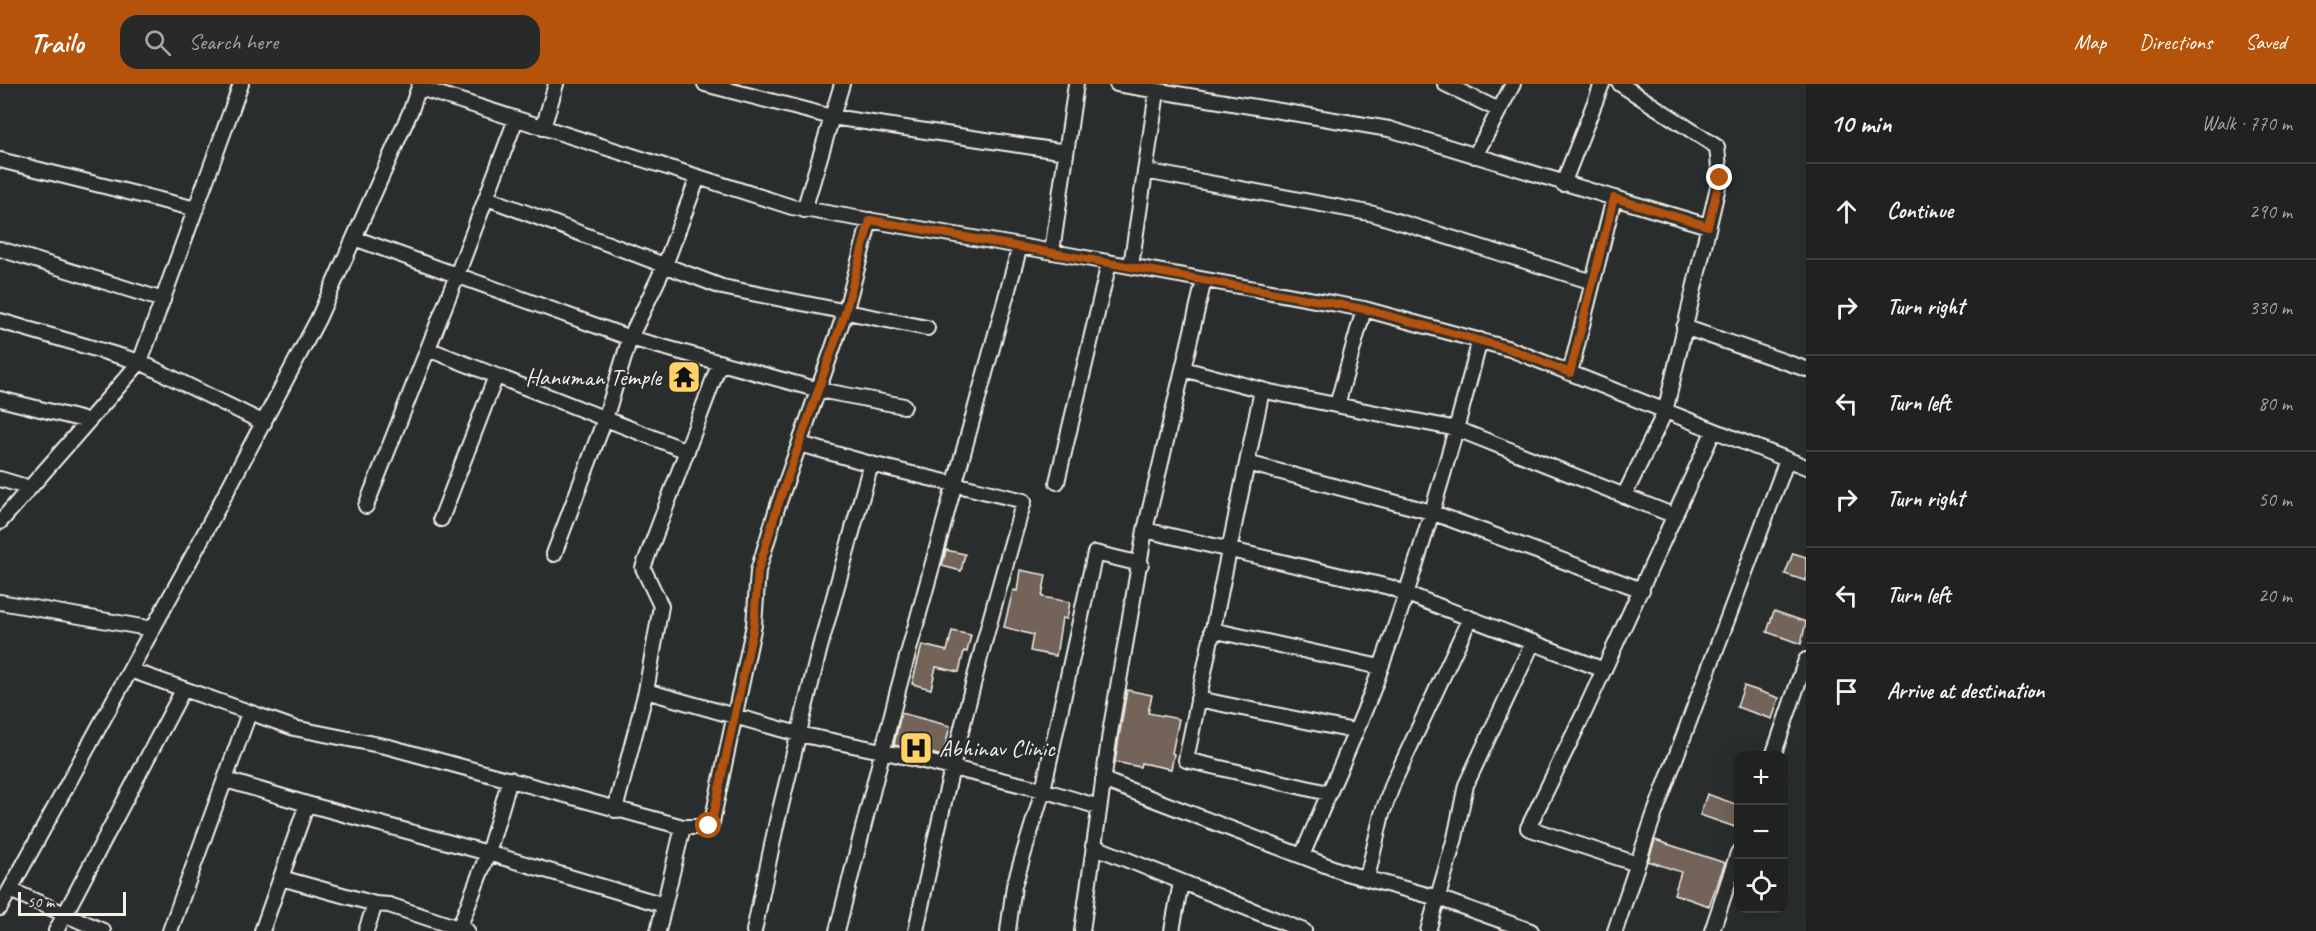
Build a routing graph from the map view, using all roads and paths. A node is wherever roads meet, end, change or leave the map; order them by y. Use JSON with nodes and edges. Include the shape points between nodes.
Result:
{"nodes":[{"id":1,"x":241,"y":84,"type":"edge"},
{"id":2,"x":556,"y":84,"type":"edge"},
{"id":3,"x":705,"y":84,"type":"edge"},
{"id":4,"x":842,"y":84,"type":"edge"},
{"id":5,"x":1076,"y":84,"type":"edge"},
{"id":6,"x":1117,"y":84,"type":"edge"},
{"id":7,"x":1445,"y":84,"type":"edge"},
{"id":8,"x":1513,"y":84,"type":"edge"},
{"id":9,"x":1602,"y":84,"type":"edge"},
{"id":10,"x":1620,"y":84,"type":"edge"},
{"id":11,"x":420,"y":86,"type":"edge"},
{"id":12,"x":1157,"y":92,"type":"junction"},
{"id":13,"x":1499,"y":110,"type":"junction"},
{"id":14,"x":832,"y":117,"type":"junction"},
{"id":15,"x":516,"y":119,"type":"junction"},
{"id":16,"x":543,"y":128,"type":"junction"},
{"id":17,"x":1066,"y":152,"type":"junction"},
{"id":18,"x":1475,"y":156,"type":"junction"},
{"id":19,"x":0,"y":160,"type":"edge"},
{"id":20,"x":1145,"y":171,"type":"junction"},
{"id":21,"x":698,"y":177,"type":"junction"},
{"id":22,"x":1563,"y":184,"type":"junction"},
{"id":23,"x":487,"y":198,"type":"junction"},
{"id":24,"x":1614,"y":198,"type":"junction"},
{"id":25,"x":196,"y":209,"type":"junction"},
{"id":26,"x":804,"y":210,"type":"junction"},
{"id":27,"x":870,"y":220,"type":"junction"},
{"id":28,"x":1708,"y":226,"type":"junction"},
{"id":29,"x":354,"y":238,"type":"junction"},
{"id":30,"x":1020,"y":246,"type":"junction"},
{"id":31,"x":0,"y":249,"type":"edge"},
{"id":32,"x":1052,"y":252,"type":"junction"},
{"id":33,"x":1109,"y":263,"type":"junction"},
{"id":34,"x":665,"y":265,"type":"junction"},
{"id":35,"x":1131,"y":266,"type":"junction"},
{"id":36,"x":458,"y":275,"type":"junction"},
{"id":37,"x":1204,"y":280,"type":"junction"},
{"id":38,"x":1593,"y":282,"type":"junction"},
{"id":39,"x":163,"y":300,"type":"junction"},
{"id":40,"x":1364,"y":309,"type":"junction"},
{"id":41,"x":845,"y":313,"type":"junction"},
{"id":42,"x":0,"y":321,"type":"edge"},
{"id":43,"x":1684,"y":327,"type":"junction"},
{"id":44,"x":927,"y":328,"type":"dead end"},
{"id":45,"x":630,"y":338,"type":"junction"},
{"id":46,"x":1480,"y":340,"type":"junction"},
{"id":47,"x":428,"y":349,"type":"junction"},
{"id":48,"x":141,"y":362,"type":"junction"},
{"id":49,"x":720,"y":362,"type":"junction"},
{"id":50,"x":1183,"y":369,"type":"junction"},
{"id":51,"x":1806,"y":369,"type":"edge"},
{"id":52,"x":1570,"y":373,"type":"junction"},
{"id":53,"x":496,"y":376,"type":"junction"},
{"id":54,"x":819,"y":390,"type":"junction"},
{"id":55,"x":1262,"y":390,"type":"junction"},
{"id":56,"x":0,"y":399,"type":"edge"},
{"id":57,"x":1337,"y":405,"type":"junction"},
{"id":58,"x":904,"y":406,"type":"dead end"},
{"id":59,"x":1665,"y":412,"type":"junction"},
{"id":60,"x":605,"y":419,"type":"junction"},
{"id":61,"x":88,"y":421,"type":"junction"},
{"id":62,"x":264,"y":423,"type":"junction"},
{"id":63,"x":1457,"y":429,"type":"junction"},
{"id":64,"x":1713,"y":432,"type":"junction"},
{"id":65,"x":800,"y":444,"type":"junction"},
{"id":66,"x":687,"y":451,"type":"junction"},
{"id":67,"x":1787,"y":460,"type":"junction"},
{"id":68,"x":871,"y":464,"type":"junction"},
{"id":69,"x":1247,"y":464,"type":"junction"},
{"id":70,"x":1806,"y":467,"type":"edge"},
{"id":71,"x":0,"y":480,"type":"edge"},
{"id":72,"x":1057,"y":482,"type":"dead end"},
{"id":73,"x":955,"y":484,"type":"junction"},
{"id":74,"x":30,"y":488,"type":"junction"},
{"id":75,"x":1624,"y":496,"type":"junction"},
{"id":76,"x":366,"y":506,"type":"dead end"},
{"id":77,"x":1431,"y":512,"type":"junction"},
{"id":78,"x":1675,"y":516,"type":"junction"},
{"id":79,"x":441,"y":519,"type":"dead end"},
{"id":80,"x":0,"y":522,"type":"edge"},
{"id":81,"x":1145,"y":530,"type":"junction"},
{"id":82,"x":1228,"y":549,"type":"junction"},
{"id":83,"x":554,"y":554,"type":"dead end"},
{"id":84,"x":1141,"y":564,"type":"junction"},
{"id":85,"x":1642,"y":590,"type":"junction"},
{"id":86,"x":1406,"y":594,"type":"junction"},
{"id":87,"x":0,"y":602,"type":"edge"},
{"id":88,"x":1470,"y":618,"type":"junction"},
{"id":89,"x":153,"y":629,"type":"junction"},
{"id":90,"x":1212,"y":630,"type":"junction"},
{"id":91,"x":1533,"y":642,"type":"junction"},
{"id":92,"x":1806,"y":660,"type":"edge"},
{"id":93,"x":1380,"y":667,"type":"junction"},
{"id":94,"x":130,"y":670,"type":"junction"},
{"id":95,"x":1604,"y":670,"type":"junction"},
{"id":96,"x":183,"y":690,"type":"junction"},
{"id":97,"x":646,"y":691,"type":"junction"},
{"id":98,"x":1198,"y":699,"type":"junction"},
{"id":99,"x":249,"y":713,"type":"junction"},
{"id":100,"x":734,"y":716,"type":"junction"},
{"id":101,"x":1354,"y":731,"type":"junction"},
{"id":102,"x":798,"y":734,"type":"junction"},
{"id":103,"x":882,"y":751,"type":"junction"},
{"id":104,"x":1775,"y":751,"type":"edge"},
{"id":105,"x":953,"y":768,"type":"junction"},
{"id":106,"x":510,"y":779,"type":"junction"},
{"id":107,"x":226,"y":780,"type":"junction"},
{"id":108,"x":1103,"y":780,"type":"junction"},
{"id":109,"x":1043,"y":790,"type":"junction"},
{"id":110,"x":1328,"y":794,"type":"junction"},
{"id":111,"x":307,"y":804,"type":"junction"},
{"id":112,"x":1099,"y":807,"type":"junction"},
{"id":113,"x":615,"y":810,"type":"junction"},
{"id":114,"x":682,"y":827,"type":"junction"},
{"id":115,"x":1094,"y":846,"type":"junction"},
{"id":116,"x":488,"y":853,"type":"junction"},
{"id":117,"x":1302,"y":856,"type":"junction"},
{"id":118,"x":1736,"y":859,"type":"edge"},
{"id":119,"x":1637,"y":864,"type":"junction"},
{"id":120,"x":281,"y":878,"type":"junction"},
{"id":121,"x":1367,"y":878,"type":"junction"},
{"id":122,"x":1181,"y":882,"type":"junction"},
{"id":123,"x":10,"y":890,"type":"junction"},
{"id":124,"x":1437,"y":898,"type":"junction"},
{"id":125,"x":375,"y":904,"type":"junction"},
{"id":126,"x":664,"y":905,"type":"junction"},
{"id":127,"x":0,"y":908,"type":"edge"},
{"id":128,"x":64,"y":914,"type":"junction"},
{"id":129,"x":461,"y":930,"type":"edge"},
{"id":130,"x":56,"y":931,"type":"edge"},
{"id":131,"x":103,"y":931,"type":"edge"},
{"id":132,"x":170,"y":931,"type":"edge"},
{"id":133,"x":262,"y":931,"type":"edge"},
{"id":134,"x":366,"y":931,"type":"edge"},
{"id":135,"x":658,"y":931,"type":"edge"},
{"id":136,"x":754,"y":931,"type":"edge"},
{"id":137,"x":837,"y":931,"type":"edge"},
{"id":138,"x":916,"y":931,"type":"edge"},
{"id":139,"x":1008,"y":931,"type":"edge"},
{"id":140,"x":1082,"y":931,"type":"edge"},
{"id":141,"x":1172,"y":931,"type":"edge"},
{"id":142,"x":1304,"y":931,"type":"edge"},
{"id":143,"x":1428,"y":931,"type":"edge"},
{"id":144,"x":1531,"y":931,"type":"edge"},
{"id":145,"x":1615,"y":931,"type":"edge"},
{"id":146,"x":1712,"y":931,"type":"edge"}],
"edges":[{"from":1,"to":25,"type":"street"},
{"from":2,"to":16,"type":"street"},
{"from":3,"to":14,"type":"street"},
{"from":4,"to":14,"type":"street"},
{"from":5,"to":17,"type":"street"},
{"from":6,"to":12,"type":"street"},
{"from":7,"to":13,"type":"street"},
{"from":8,"to":13,"type":"street"},
{"from":9,"to":22,"type":"street"},
{"from":10,"to":28,"type":"street","via":[[1717,147],[1720,178]]},
{"from":11,"to":15,"type":"street"},
{"from":11,"to":29,"type":"street"},
{"from":12,"to":18,"type":"street","via":[[1389,129]]},
{"from":12,"to":20,"type":"street"},
{"from":13,"to":18,"type":"street"},
{"from":14,"to":17,"type":"street"},
{"from":14,"to":26,"type":"street"},
{"from":15,"to":16,"type":"street"},
{"from":15,"to":23,"type":"street"},
{"from":16,"to":21,"type":"street"},
{"from":17,"to":32,"type":"street"},
{"from":18,"to":22,"type":"street"},
{"from":19,"to":25,"type":"street"},
{"from":20,"to":35,"type":"street"},
{"from":20,"to":38,"type":"street","via":[[1374,214]]},
{"from":21,"to":26,"type":"street"},
{"from":21,"to":34,"type":"street"},
{"from":22,"to":24,"type":"street"},
{"from":23,"to":34,"type":"street"},
{"from":23,"to":36,"type":"street"},
{"from":24,"to":28,"type":"street"},
{"from":24,"to":38,"type":"street"},
{"from":25,"to":39,"type":"street"},
{"from":26,"to":27,"type":"street"},
{"from":27,"to":30,"type":"street"},
{"from":27,"to":41,"type":"street"},
{"from":28,"to":43,"type":"street"},
{"from":29,"to":36,"type":"street"},
{"from":29,"to":62,"type":"street","via":[[318,319]]},
{"from":30,"to":32,"type":"street"},
{"from":30,"to":73,"type":"street"},
{"from":31,"to":39,"type":"street"},
{"from":32,"to":33,"type":"street"},
{"from":33,"to":35,"type":"street"},
{"from":33,"to":72,"type":"street"},
{"from":34,"to":41,"type":"street","via":[[722,287]]},
{"from":34,"to":45,"type":"street"},
{"from":35,"to":37,"type":"street"},
{"from":36,"to":45,"type":"street"},
{"from":36,"to":47,"type":"street"},
{"from":37,"to":40,"type":"street"},
{"from":37,"to":50,"type":"street"},
{"from":38,"to":52,"type":"street"},
{"from":39,"to":48,"type":"street"},
{"from":40,"to":46,"type":"street"},
{"from":40,"to":57,"type":"street"},
{"from":41,"to":44,"type":"street"},
{"from":41,"to":54,"type":"street"},
{"from":42,"to":48,"type":"street"},
{"from":43,"to":51,"type":"street"},
{"from":43,"to":59,"type":"street"},
{"from":45,"to":49,"type":"street"},
{"from":45,"to":60,"type":"street"},
{"from":46,"to":52,"type":"street"},
{"from":46,"to":63,"type":"street"},
{"from":47,"to":53,"type":"street"},
{"from":47,"to":76,"type":"street"},
{"from":48,"to":61,"type":"street"},
{"from":48,"to":62,"type":"street"},
{"from":49,"to":54,"type":"street"},
{"from":49,"to":66,"type":"street"},
{"from":50,"to":55,"type":"street"},
{"from":50,"to":81,"type":"street"},
{"from":52,"to":59,"type":"street"},
{"from":53,"to":60,"type":"street"},
{"from":53,"to":79,"type":"street"},
{"from":54,"to":58,"type":"street"},
{"from":54,"to":65,"type":"street"},
{"from":55,"to":57,"type":"street"},
{"from":55,"to":69,"type":"street"},
{"from":56,"to":61,"type":"street"},
{"from":57,"to":63,"type":"street"},
{"from":59,"to":64,"type":"street"},
{"from":59,"to":75,"type":"street"},
{"from":60,"to":66,"type":"street"},
{"from":60,"to":83,"type":"street"},
{"from":61,"to":74,"type":"street"},
{"from":62,"to":89,"type":"street"},
{"from":63,"to":75,"type":"street"},
{"from":63,"to":77,"type":"street"},
{"from":64,"to":67,"type":"street"},
{"from":64,"to":78,"type":"street"},
{"from":65,"to":68,"type":"street"},
{"from":65,"to":100,"type":"street","via":[[758,571],[754,625]]},
{"from":66,"to":97,"type":"street","via":[[644,568],[661,606]]},
{"from":67,"to":70,"type":"street"},
{"from":67,"to":119,"type":"street"},
{"from":68,"to":73,"type":"street"},
{"from":68,"to":102,"type":"street"},
{"from":69,"to":77,"type":"street"},
{"from":69,"to":82,"type":"street"},
{"from":71,"to":74,"type":"street"},
{"from":73,"to":103,"type":"street"},
{"from":73,"to":105,"type":"street","via":[[1023,501]]},
{"from":74,"to":80,"type":"street"},
{"from":75,"to":78,"type":"street"},
{"from":77,"to":85,"type":"street"},
{"from":77,"to":86,"type":"street"},
{"from":78,"to":85,"type":"street"},
{"from":81,"to":82,"type":"street"},
{"from":81,"to":84,"type":"street"},
{"from":82,"to":86,"type":"street"},
{"from":82,"to":90,"type":"street"},
{"from":84,"to":108,"type":"street"},
{"from":84,"to":109,"type":"street","via":[[1095,553]]},
{"from":85,"to":95,"type":"street"},
{"from":86,"to":88,"type":"street"},
{"from":86,"to":93,"type":"street"},
{"from":87,"to":89,"type":"street"},
{"from":88,"to":91,"type":"street"},
{"from":88,"to":121,"type":"street","via":[[1394,781]]},
{"from":89,"to":94,"type":"street"},
{"from":90,"to":93,"type":"street"},
{"from":90,"to":98,"type":"street"},
{"from":91,"to":95,"type":"street"},
{"from":91,"to":124,"type":"street","via":[[1466,785]]},
{"from":92,"to":104,"type":"street"},
{"from":93,"to":101,"type":"street"},
{"from":94,"to":96,"type":"street"},
{"from":94,"to":123,"type":"street"},
{"from":95,"to":119,"type":"street","via":[[1528,828]]},
{"from":96,"to":99,"type":"street"},
{"from":96,"to":128,"type":"street"},
{"from":97,"to":100,"type":"street"},
{"from":97,"to":113,"type":"street"},
{"from":98,"to":101,"type":"street"},
{"from":98,"to":110,"type":"street","via":[[1186,760]]},
{"from":99,"to":106,"type":"street","via":[[294,728],[389,747]]},
{"from":99,"to":107,"type":"street"},
{"from":100,"to":102,"type":"street"},
{"from":100,"to":114,"type":"street","via":[[712,822],[705,827]]},
{"from":101,"to":110,"type":"street"},
{"from":102,"to":103,"type":"street"},
{"from":102,"to":136,"type":"street"},
{"from":103,"to":105,"type":"street"},
{"from":103,"to":137,"type":"street"},
{"from":105,"to":109,"type":"street"},
{"from":105,"to":138,"type":"street"},
{"from":106,"to":113,"type":"street"},
{"from":106,"to":116,"type":"street"},
{"from":107,"to":111,"type":"street"},
{"from":107,"to":132,"type":"street"},
{"from":108,"to":112,"type":"street"},
{"from":108,"to":117,"type":"street"},
{"from":109,"to":112,"type":"street"},
{"from":109,"to":139,"type":"street","via":[[1014,886]]},
{"from":110,"to":117,"type":"street"},
{"from":111,"to":116,"type":"street"},
{"from":111,"to":120,"type":"street"},
{"from":112,"to":115,"type":"street"},
{"from":113,"to":114,"type":"street"},
{"from":114,"to":126,"type":"street"},
{"from":115,"to":122,"type":"street"},
{"from":115,"to":140,"type":"street"},
{"from":116,"to":126,"type":"street"},
{"from":116,"to":129,"type":"street"},
{"from":117,"to":121,"type":"street"},
{"from":118,"to":146,"type":"street"},
{"from":119,"to":145,"type":"street"},
{"from":120,"to":125,"type":"street"},
{"from":120,"to":133,"type":"street"},
{"from":121,"to":124,"type":"street"},
{"from":122,"to":141,"type":"street"},
{"from":122,"to":142,"type":"street"},
{"from":123,"to":127,"type":"street"},
{"from":123,"to":128,"type":"street"},
{"from":124,"to":143,"type":"street"},
{"from":124,"to":144,"type":"street"},
{"from":125,"to":129,"type":"street","via":[[389,905]]},
{"from":125,"to":134,"type":"street"},
{"from":126,"to":135,"type":"street"},
{"from":128,"to":130,"type":"street"},
{"from":128,"to":131,"type":"street"}]}
